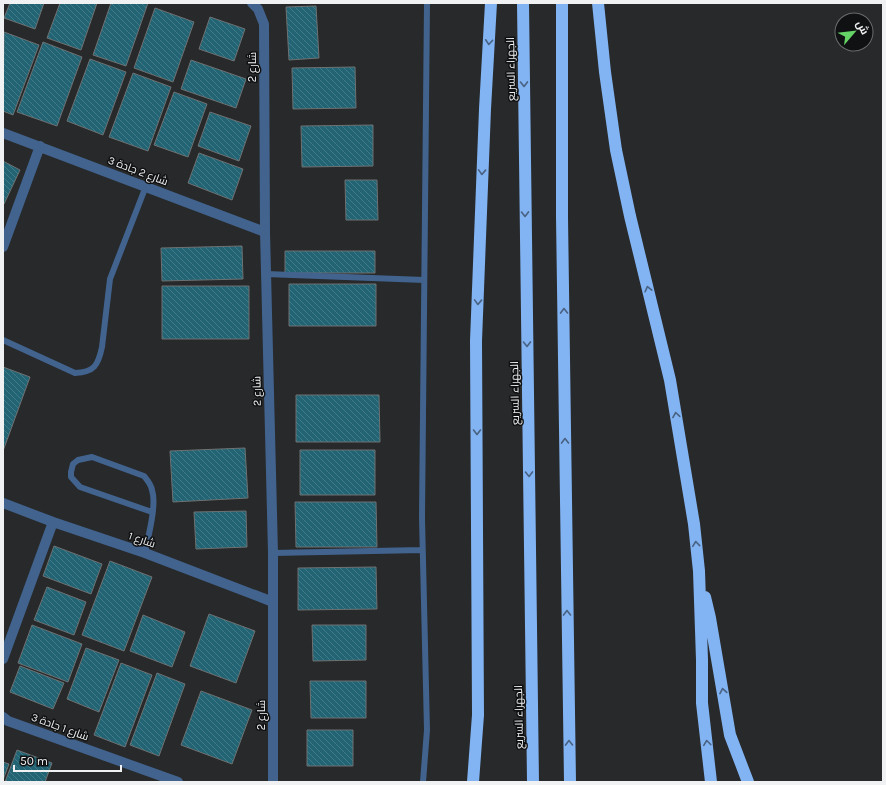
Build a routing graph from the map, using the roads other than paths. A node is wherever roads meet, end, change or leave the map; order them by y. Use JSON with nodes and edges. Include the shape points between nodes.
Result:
{"nodes":[{"id":1,"x":252,"y":3,"type":"edge"},
{"id":2,"x":427,"y":3,"type":"edge"},
{"id":3,"x":491,"y":3,"type":"edge"},
{"id":4,"x":523,"y":3,"type":"edge"},
{"id":5,"x":562,"y":3,"type":"edge"},
{"id":6,"x":598,"y":3,"type":"edge"},
{"id":7,"x":3,"y":133,"type":"edge"},
{"id":8,"x":40,"y":146,"type":"junction"},
{"id":9,"x":146,"y":186,"type":"junction"},
{"id":10,"x":265,"y":232,"type":"junction"},
{"id":11,"x":3,"y":247,"type":"edge"},
{"id":12,"x":266,"y":274,"type":"junction"},
{"id":13,"x":424,"y":280,"type":"junction"},
{"id":14,"x":3,"y":340,"type":"edge"},
{"id":15,"x":3,"y":503,"type":"edge"},
{"id":16,"x":152,"y":512,"type":"junction"},
{"id":17,"x":53,"y":522,"type":"junction"},
{"id":18,"x":422,"y":550,"type":"junction"},
{"id":19,"x":145,"y":553,"type":"junction"},
{"id":20,"x":273,"y":554,"type":"junction"},
{"id":21,"x":699,"y":571,"type":"junction"},
{"id":22,"x":273,"y":602,"type":"junction"},
{"id":23,"x":3,"y":659,"type":"edge"},
{"id":24,"x":3,"y":717,"type":"edge"},
{"id":25,"x":178,"y":782,"type":"edge"},
{"id":26,"x":273,"y":782,"type":"edge"},
{"id":27,"x":423,"y":782,"type":"edge"},
{"id":28,"x":473,"y":782,"type":"edge"},
{"id":29,"x":533,"y":782,"type":"edge"},
{"id":30,"x":570,"y":782,"type":"edge"},
{"id":31,"x":712,"y":782,"type":"edge"},
{"id":32,"x":748,"y":782,"type":"edge"}],
"edges":[{"from":1,"to":10,"type":"street","name":"شارع 2","via":[[258,8],[264,24]]},
{"from":2,"to":13,"type":"lane"},
{"from":3,"to":28,"type":"highway","one_way":true,"via":[[476,341],[478,715]]},
{"from":4,"to":29,"type":"highway","name":"الجهراء السريع","one_way":true},
{"from":30,"to":5,"type":"highway","one_way":true,"via":[[562,217]]},
{"from":21,"to":6,"type":"highway","one_way":true,"via":[[694,524],[670,380],[616,150]]},
{"from":7,"to":8,"type":"street","name":"شارع 2 جادة 3"},
{"from":8,"to":9,"type":"street","name":"شارع 2 جادة 3"},
{"from":8,"to":11,"type":"street"},
{"from":9,"to":10,"type":"street","name":"شارع 2 جادة 3"},
{"from":9,"to":14,"type":"lane","via":[[110,279],[102,347],[94,368],[74,373]]},
{"from":10,"to":12,"type":"street","name":"شارع 2"},
{"from":12,"to":13,"type":"lane"},
{"from":12,"to":20,"type":"street","name":"شارع 2"},
{"from":13,"to":18,"type":"lane"},
{"from":15,"to":17,"type":"street","name":"شارع 1"},
{"from":16,"to":16,"type":"lane","via":[[154,498],[144,476],[92,457],[78,460],[71,468],[71,477],[80,487]]},
{"from":16,"to":19,"type":"lane"},
{"from":17,"to":19,"type":"street","name":"شارع 1"},
{"from":17,"to":23,"type":"street"},
{"from":18,"to":20,"type":"lane"},
{"from":18,"to":27,"type":"lane","via":[[427,730]]},
{"from":19,"to":22,"type":"street","name":"شارع 1"},
{"from":20,"to":22,"type":"street","name":"شارع 2"},
{"from":31,"to":21,"type":"highway","one_way":true,"via":[[702,703]]},
{"from":32,"to":21,"type":"highway","one_way":true,"via":[[730,735],[710,618]]},
{"from":22,"to":26,"type":"street","name":"شارع 2"},
{"from":24,"to":25,"type":"street","name":"شارع 1 جادة 3","via":[[8,721]]}]}
